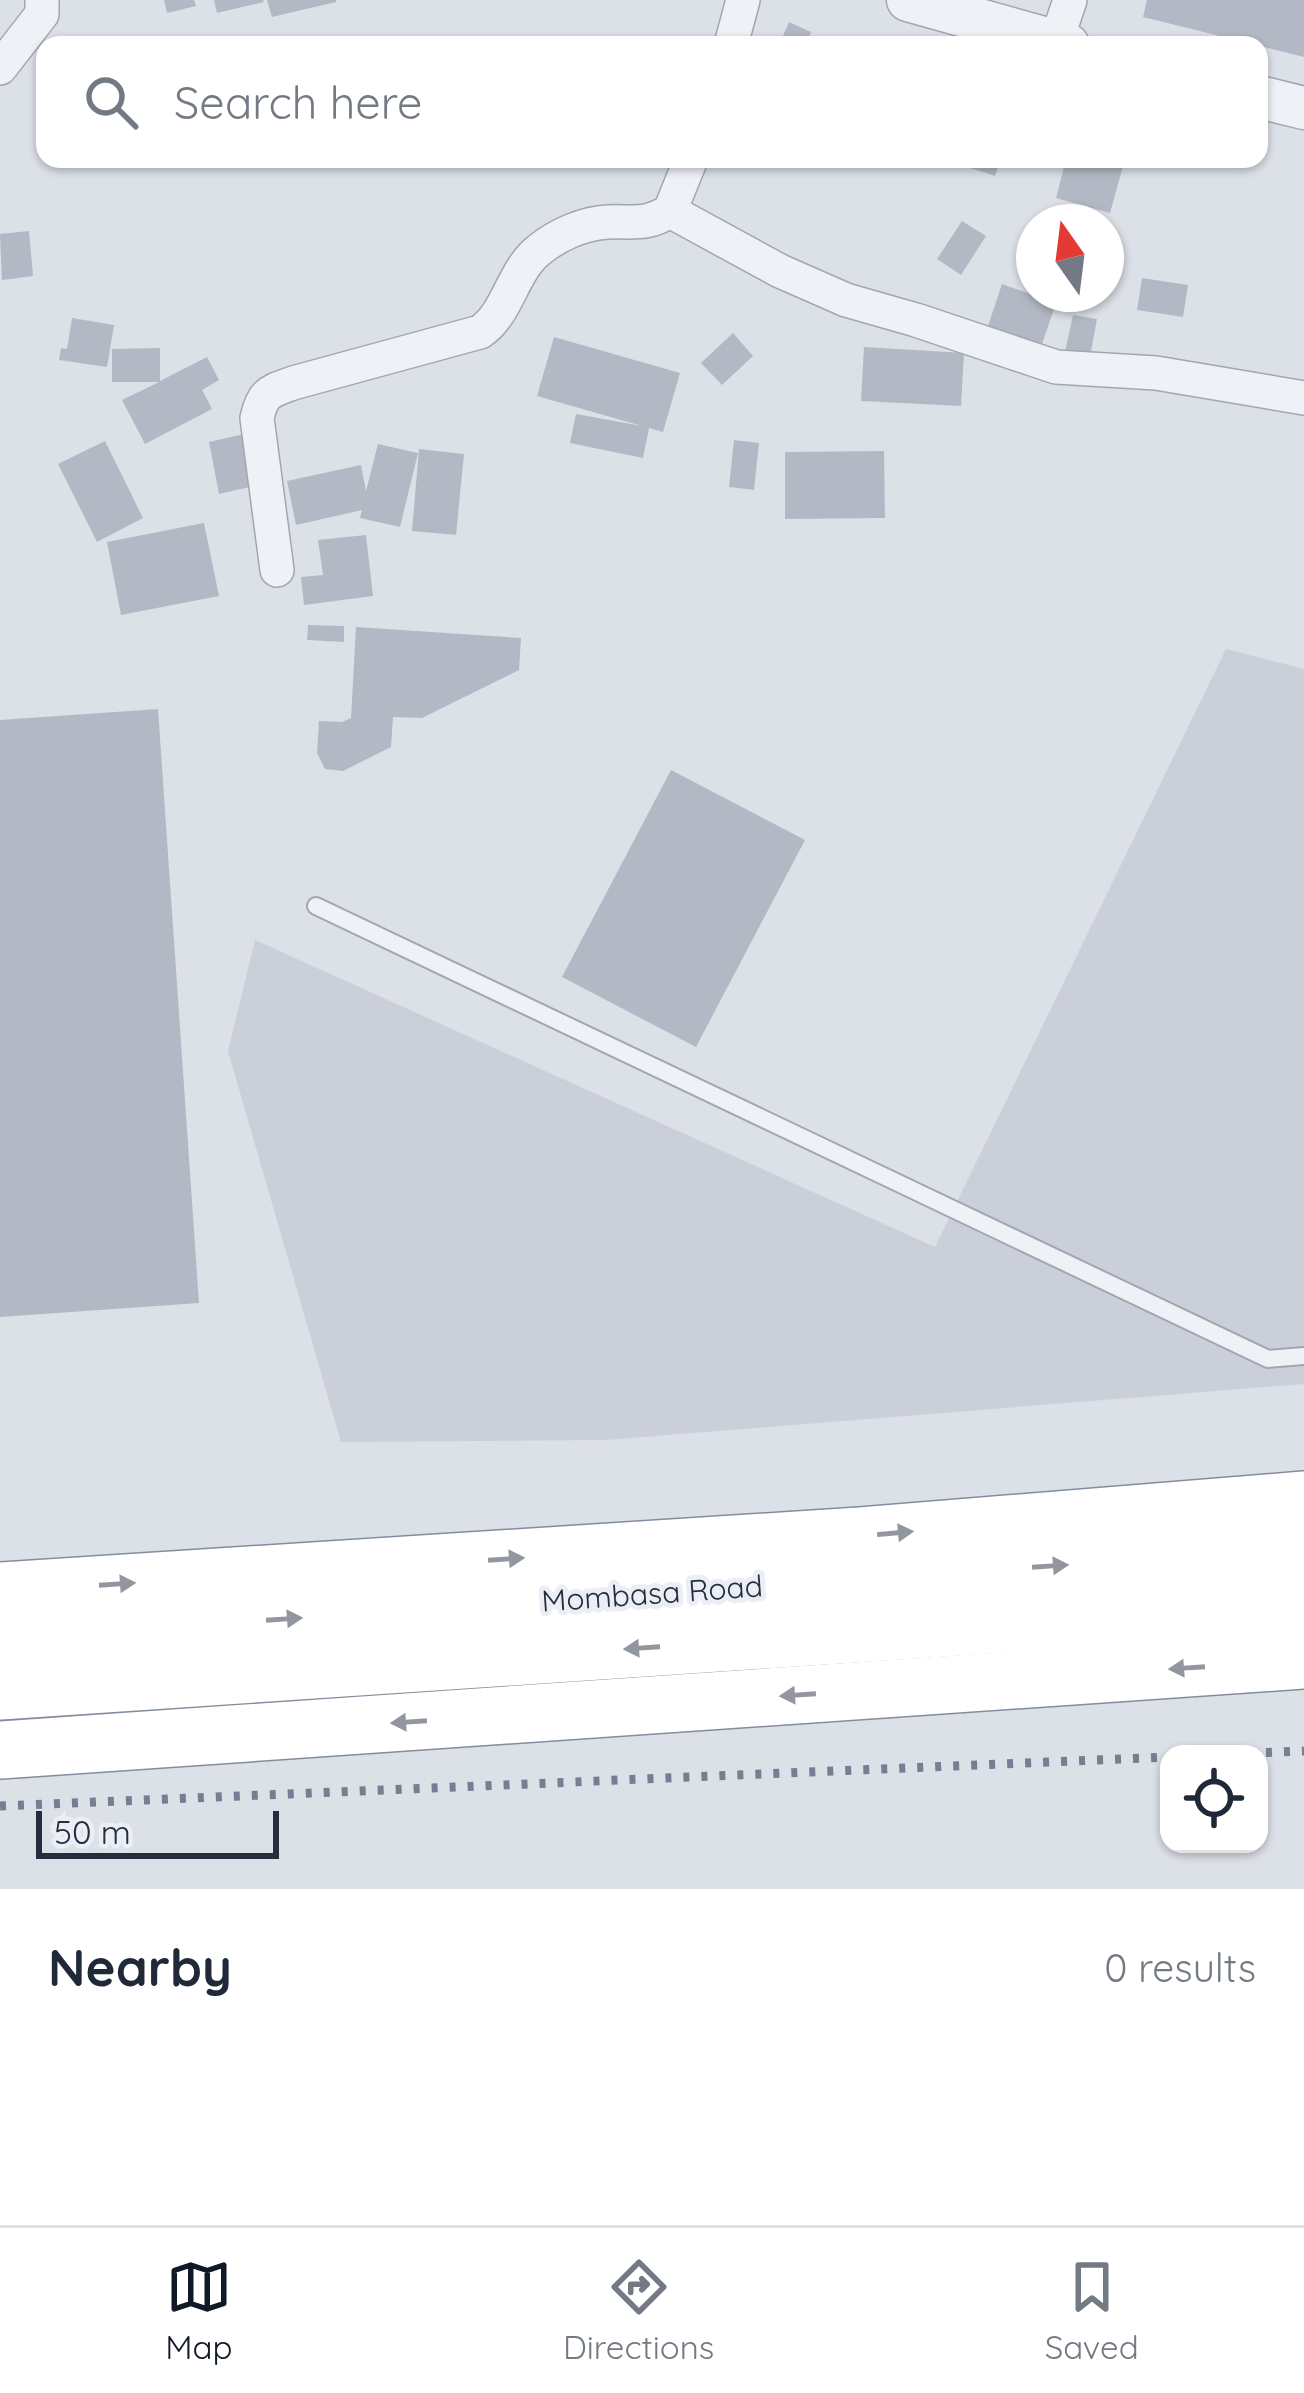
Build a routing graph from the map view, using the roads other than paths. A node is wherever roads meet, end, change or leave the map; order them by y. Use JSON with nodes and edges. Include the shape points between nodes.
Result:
{"nodes":[{"id":1,"x":42,"y":0,"type":"edge"},
{"id":2,"x":743,"y":0,"type":"edge"},
{"id":3,"x":908,"y":0,"type":"edge"},
{"id":4,"x":1070,"y":0,"type":"edge"},
{"id":5,"x":733,"y":36,"type":"edge"},
{"id":6,"x":1037,"y":36,"type":"edge"},
{"id":7,"x":1063,"y":36,"type":"edge"},
{"id":8,"x":0,"y":68,"type":"edge"},
{"id":9,"x":1268,"y":99,"type":"edge"},
{"id":10,"x":1304,"y":108,"type":"edge"},
{"id":11,"x":688,"y":168,"type":"edge"},
{"id":12,"x":670,"y":212,"type":"junction"},
{"id":13,"x":1304,"y":398,"type":"edge"},
{"id":14,"x":277,"y":570,"type":"dead end"},
{"id":15,"x":316,"y":906,"type":"dead end"},
{"id":16,"x":1304,"y":1356,"type":"edge"},
{"id":17,"x":1304,"y":1500,"type":"edge"},
{"id":18,"x":1304,"y":1548,"type":"edge"},
{"id":19,"x":0,"y":1591,"type":"edge"},
{"id":20,"x":1304,"y":1604,"type":"edge"},
{"id":21,"x":0,"y":1640,"type":"edge"},
{"id":22,"x":1304,"y":1660,"type":"edge"},
{"id":23,"x":0,"y":1691,"type":"edge"},
{"id":24,"x":0,"y":1750,"type":"edge"}],
"edges":[{"from":1,"to":8,"type":"street","via":[[42,14]]},
{"from":2,"to":5,"type":"street"},
{"from":3,"to":6,"type":"street"},
{"from":4,"to":7,"type":"street"},
{"from":9,"to":10,"type":"street"},
{"from":11,"to":12,"type":"street"},
{"from":12,"to":13,"type":"street","via":[[846,300],[1056,367]]},
{"from":12,"to":14,"type":"street","via":[[643,224],[586,226],[536,251],[480,332],[293,383],[261,400]]},
{"from":15,"to":16,"type":"lane","via":[[1268,1359]]},
{"from":19,"to":17,"type":"highway","one_way":true},
{"from":21,"to":18,"type":"highway","name":"Mombasa Road","one_way":true},
{"from":20,"to":23,"type":"highway","name":"Mombasa Road","one_way":true},
{"from":22,"to":24,"type":"highway","one_way":true}]}
